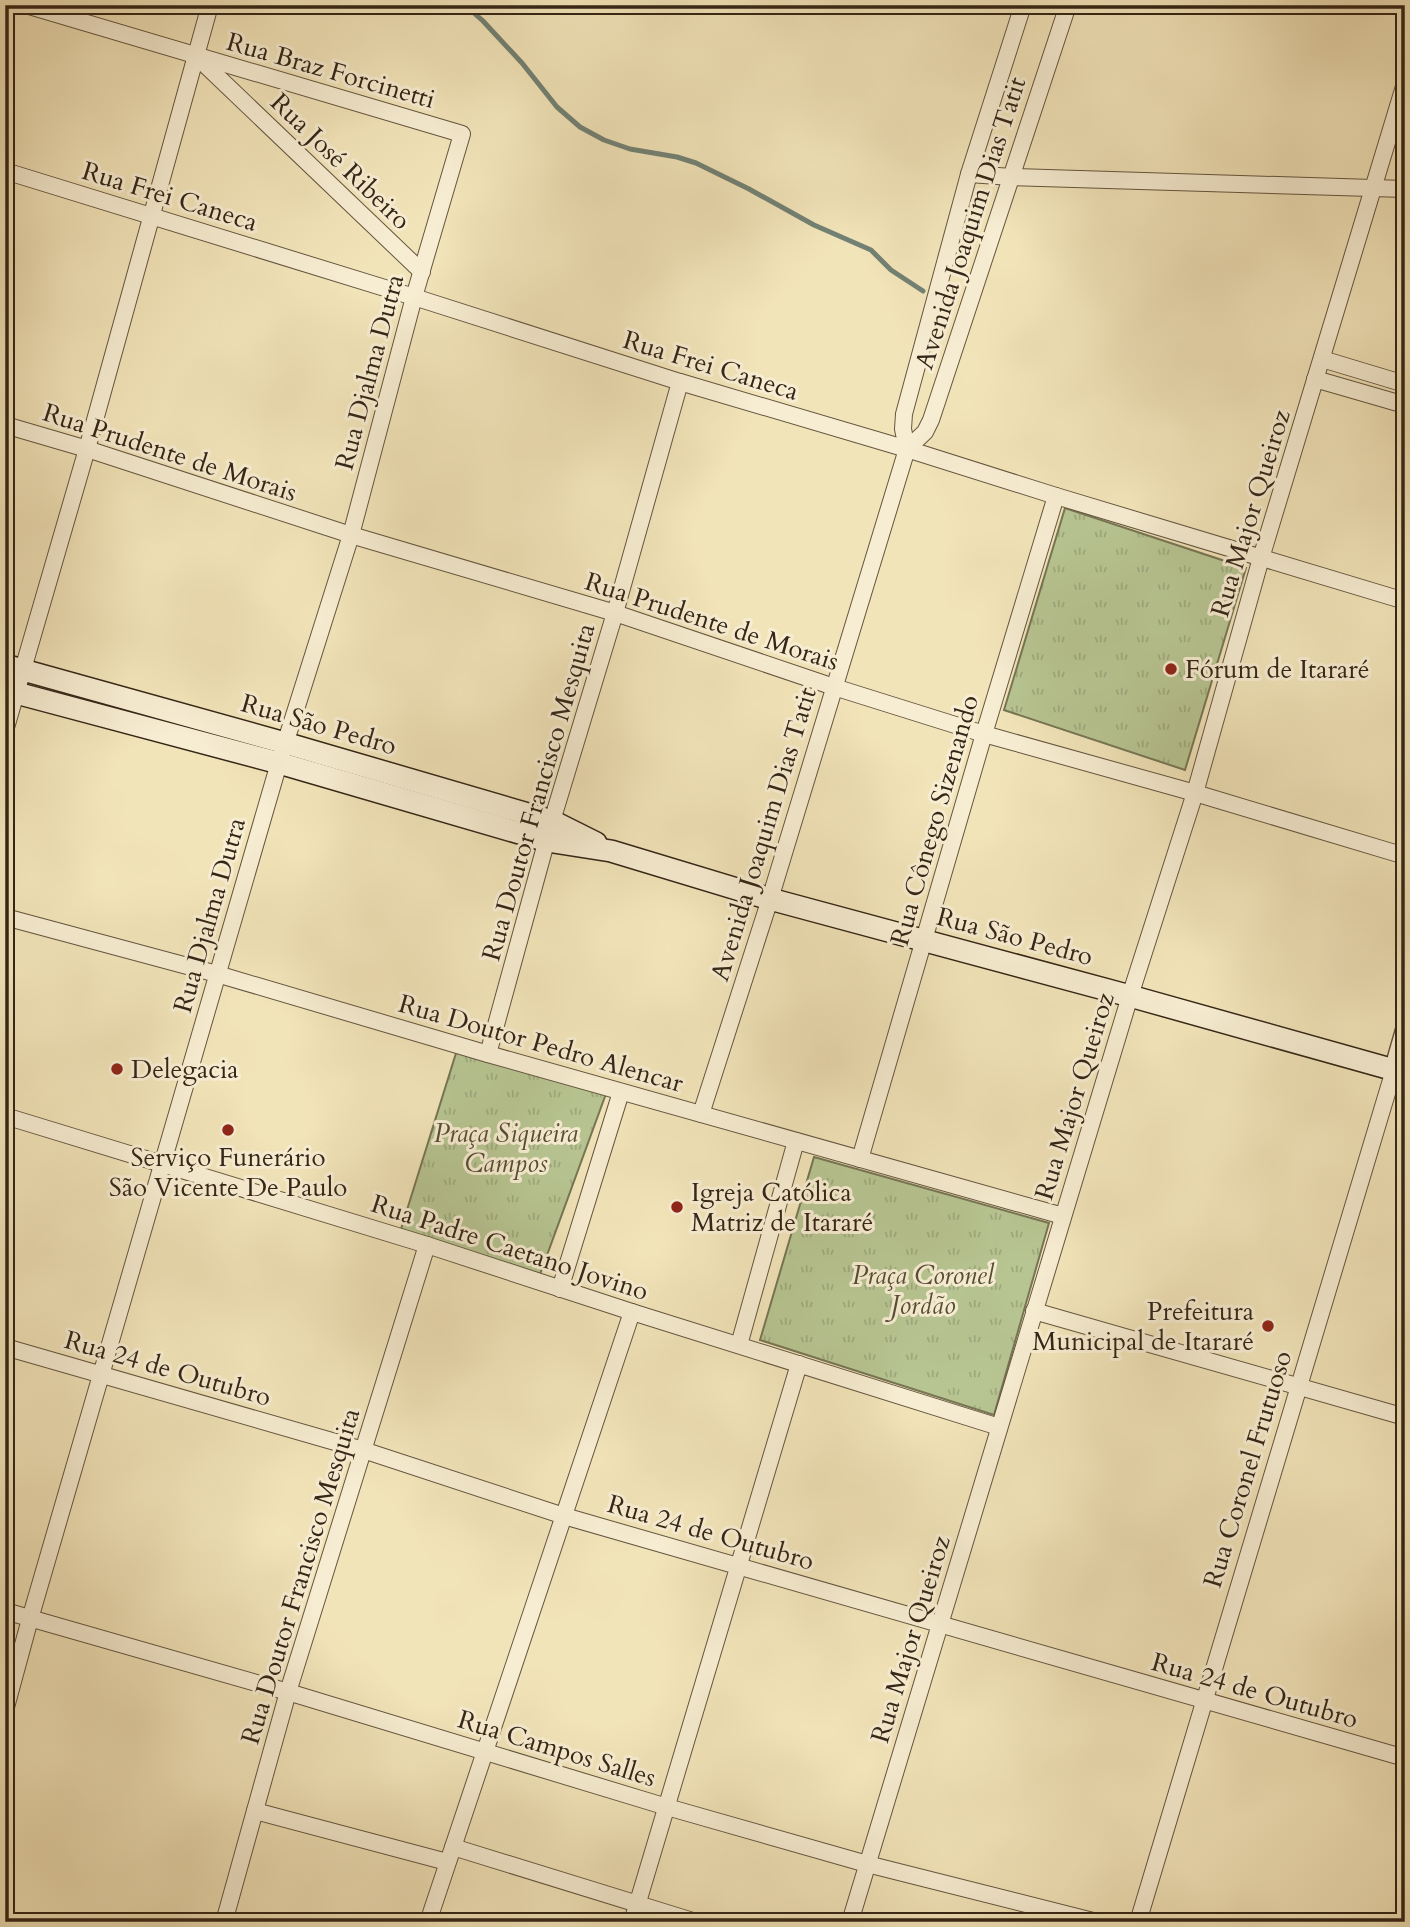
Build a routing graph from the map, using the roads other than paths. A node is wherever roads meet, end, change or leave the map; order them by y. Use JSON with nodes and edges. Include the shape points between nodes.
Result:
{"nodes":[{"id":1,"x":26,"y":5,"type":"edge"},
{"id":2,"x":210,"y":5,"type":"edge"},
{"id":3,"x":1023,"y":5,"type":"edge"},
{"id":4,"x":1068,"y":5,"type":"edge"},
{"id":5,"x":196,"y":56,"type":"junction"},
{"id":6,"x":1405,"y":83,"type":"edge"},
{"id":7,"x":462,"y":134,"type":"joint"},
{"id":8,"x":5,"y":171,"type":"edge"},
{"id":9,"x":969,"y":174,"type":"junction"},
{"id":10,"x":1012,"y":177,"type":"junction"},
{"id":11,"x":1405,"y":189,"type":"edge"},
{"id":12,"x":1373,"y":190,"type":"junction"},
{"id":13,"x":151,"y":216,"type":"junction"},
{"id":14,"x":422,"y":272,"type":"junction"},
{"id":15,"x":414,"y":297,"type":"junction"},
{"id":16,"x":1322,"y":359,"type":"junction"},
{"id":17,"x":1315,"y":379,"type":"junction"},
{"id":18,"x":680,"y":382,"type":"junction"},
{"id":19,"x":1405,"y":384,"type":"edge"},
{"id":20,"x":1405,"y":405,"type":"edge"},
{"id":21,"x":5,"y":425,"type":"edge"},
{"id":22,"x":87,"y":449,"type":"junction"},
{"id":23,"x":907,"y":449,"type":"junction"},
{"id":24,"x":1056,"y":496,"type":"junction"},
{"id":25,"x":351,"y":535,"type":"junction"},
{"id":26,"x":1261,"y":558,"type":"junction"},
{"id":27,"x":1405,"y":601,"type":"edge"},
{"id":28,"x":615,"y":614,"type":"junction"},
{"id":29,"x":14,"y":668,"type":"edge"},
{"id":30,"x":834,"y":687,"type":"junction"},
{"id":31,"x":11,"y":691,"type":"edge"},
{"id":32,"x":5,"y":731,"type":"edge"},
{"id":33,"x":984,"y":734,"type":"junction"},
{"id":34,"x":285,"y":743,"type":"junction"},
{"id":35,"x":279,"y":763,"type":"junction"},
{"id":36,"x":1195,"y":793,"type":"junction"},
{"id":37,"x":550,"y":831,"type":"junction"},
{"id":38,"x":1405,"y":856,"type":"edge"},
{"id":39,"x":770,"y":899,"type":"junction"},
{"id":40,"x":5,"y":917,"type":"edge"},
{"id":41,"x":924,"y":942,"type":"junction"},
{"id":42,"x":217,"y":974,"type":"junction"},
{"id":43,"x":1129,"y":996,"type":"junction"},
{"id":44,"x":1405,"y":1032,"type":"edge"},
{"id":45,"x":488,"y":1054,"type":"junction"},
{"id":46,"x":1399,"y":1071,"type":"edge"},
{"id":47,"x":621,"y":1092,"type":"junction"},
{"id":48,"x":701,"y":1114,"type":"junction"},
{"id":49,"x":5,"y":1116,"type":"edge"},
{"id":50,"x":796,"y":1141,"type":"junction"},
{"id":51,"x":860,"y":1159,"type":"junction"},
{"id":52,"x":162,"y":1165,"type":"junction"},
{"id":53,"x":1063,"y":1216,"type":"junction"},
{"id":54,"x":427,"y":1245,"type":"junction"},
{"id":55,"x":561,"y":1289,"type":"junction"},
{"id":56,"x":1034,"y":1311,"type":"junction"},
{"id":57,"x":632,"y":1312,"type":"junction"},
{"id":58,"x":739,"y":1345,"type":"junction"},
{"id":59,"x":5,"y":1346,"type":"edge"},
{"id":60,"x":799,"y":1364,"type":"junction"},
{"id":61,"x":101,"y":1374,"type":"junction"},
{"id":62,"x":1299,"y":1387,"type":"junction"},
{"id":63,"x":1405,"y":1417,"type":"edge"},
{"id":64,"x":999,"y":1427,"type":"junction"},
{"id":65,"x":363,"y":1450,"type":"junction"},
{"id":66,"x":564,"y":1516,"type":"junction"},
{"id":67,"x":739,"y":1566,"type":"junction"},
{"id":68,"x":5,"y":1611,"type":"edge"},
{"id":69,"x":30,"y":1619,"type":"junction"},
{"id":70,"x":940,"y":1623,"type":"junction"},
{"id":71,"x":288,"y":1692,"type":"junction"},
{"id":72,"x":1204,"y":1701,"type":"junction"},
{"id":73,"x":5,"y":1711,"type":"edge"},
{"id":74,"x":485,"y":1751,"type":"junction"},
{"id":75,"x":1405,"y":1758,"type":"edge"},
{"id":76,"x":667,"y":1807,"type":"junction"},
{"id":77,"x":255,"y":1811,"type":"junction"},
{"id":78,"x":450,"y":1855,"type":"junction"},
{"id":79,"x":867,"y":1864,"type":"junction"},
{"id":80,"x":638,"y":1904,"type":"junction"},
{"id":81,"x":430,"y":1913,"type":"dead end"},
{"id":82,"x":224,"y":1922,"type":"edge"},
{"id":83,"x":632,"y":1922,"type":"edge"},
{"id":84,"x":696,"y":1922,"type":"edge"},
{"id":85,"x":850,"y":1922,"type":"edge"},
{"id":86,"x":1097,"y":1922,"type":"edge"},
{"id":87,"x":1138,"y":1922,"type":"edge"}],
"edges":[{"from":1,"to":5,"type":"street","name":"Rua Braz Forcinetti"},
{"from":2,"to":5,"type":"street"},
{"from":3,"to":9,"type":"street","name":"Avenida Joaquim Dias Tatit"},
{"from":4,"to":10,"type":"street","name":"Avenida Joaquim Dias Tatit"},
{"from":5,"to":7,"type":"street","name":"Rua Braz Forcinetti"},
{"from":5,"to":13,"type":"street"},
{"from":5,"to":14,"type":"street","name":"Rua José Ribeiro"},
{"from":6,"to":12,"type":"street","name":"Rua Major Queiroz"},
{"from":7,"to":14,"type":"street","name":"Rua Djalma Dutra"},
{"from":8,"to":13,"type":"street","name":"Rua Frei Caneca"},
{"from":9,"to":10,"type":"street"},
{"from":9,"to":23,"type":"street","name":"Avenida Joaquim Dias Tatit","via":[[904,414]]},
{"from":10,"to":12,"type":"street"},
{"from":10,"to":23,"type":"street","name":"Avenida Joaquim Dias Tatit","via":[[931,420]]},
{"from":11,"to":12,"type":"street"},
{"from":12,"to":16,"type":"street","name":"Rua Major Queiroz"},
{"from":13,"to":15,"type":"street","name":"Rua Frei Caneca"},
{"from":13,"to":22,"type":"street"},
{"from":14,"to":15,"type":"street","name":"Rua Djalma Dutra"},
{"from":15,"to":18,"type":"street","name":"Rua Frei Caneca"},
{"from":15,"to":25,"type":"street","name":"Rua Djalma Dutra"},
{"from":16,"to":17,"type":"street","name":"Rua Major Queiroz"},
{"from":16,"to":19,"type":"street"},
{"from":17,"to":20,"type":"street"},
{"from":17,"to":26,"type":"street","name":"Rua Major Queiroz"},
{"from":18,"to":23,"type":"street","name":"Rua Frei Caneca"},
{"from":18,"to":28,"type":"street","name":"Rua Doutor Francisco Mesquita"},
{"from":21,"to":22,"type":"street","name":"Rua Prudente de Morais"},
{"from":22,"to":25,"type":"street","name":"Rua Prudente de Morais"},
{"from":22,"to":29,"type":"street"},
{"from":23,"to":24,"type":"street","name":"Rua Frei Caneca"},
{"from":23,"to":30,"type":"street","name":"Avenida Joaquim Dias Tatit"},
{"from":24,"to":26,"type":"street","name":"Rua Frei Caneca"},
{"from":24,"to":33,"type":"street","name":"Rua Cônego Sizenando"},
{"from":25,"to":28,"type":"street","name":"Rua Prudente de Morais"},
{"from":25,"to":34,"type":"street","name":"Rua Djalma Dutra"},
{"from":26,"to":27,"type":"street","name":"Rua Frei Caneca"},
{"from":26,"to":36,"type":"street","name":"Rua Major Queiroz"},
{"from":28,"to":30,"type":"street","name":"Rua Prudente de Morais"},
{"from":28,"to":37,"type":"street","name":"Rua Doutor Francisco Mesquita"},
{"from":29,"to":31,"type":"street"},
{"from":29,"to":34,"type":"main road","name":"Rua São Pedro"},
{"from":30,"to":33,"type":"street","name":"Rua Prudente de Morais"},
{"from":30,"to":39,"type":"street","name":"Avenida Joaquim Dias Tatit"},
{"from":31,"to":32,"type":"street"},
{"from":31,"to":35,"type":"main road","name":"Rua São Pedro"},
{"from":33,"to":36,"type":"street","name":"Rua Prudente de Morais"},
{"from":33,"to":41,"type":"street","name":"Rua Cônego Sizenando"},
{"from":34,"to":35,"type":"street","name":"Rua Djalma Dutra"},
{"from":34,"to":37,"type":"main road","name":"Rua São Pedro"},
{"from":35,"to":37,"type":"main road","name":"Rua São Pedro"},
{"from":35,"to":42,"type":"street","name":"Rua Djalma Dutra"},
{"from":36,"to":38,"type":"street","name":"Rua Prudente de Morais"},
{"from":36,"to":43,"type":"street","name":"Rua Major Queiroz"},
{"from":37,"to":39,"type":"main road","name":"Rua São Pedro"},
{"from":37,"to":45,"type":"street","name":"Rua Doutor Francisco Mesquita"},
{"from":39,"to":41,"type":"main road","name":"Rua São Pedro"},
{"from":39,"to":48,"type":"street","name":"Avenida Joaquim Dias Tatit"},
{"from":40,"to":42,"type":"street","name":"Rua Doutor Pedro Alencar"},
{"from":41,"to":43,"type":"main road","name":"Rua São Pedro"},
{"from":41,"to":51,"type":"street","name":"Rua Cônego Sizenando"},
{"from":42,"to":45,"type":"street","name":"Rua Doutor Pedro Alencar"},
{"from":42,"to":52,"type":"street","name":"Rua Djalma Dutra"},
{"from":43,"to":46,"type":"main road","name":"Rua São Pedro"},
{"from":43,"to":53,"type":"street","name":"Rua Major Queiroz"},
{"from":44,"to":46,"type":"street","name":"Rua Coronel Frutuoso"},
{"from":45,"to":47,"type":"street","name":"Rua Doutor Pedro Alencar"},
{"from":46,"to":62,"type":"street","name":"Rua Coronel Frutuoso"},
{"from":47,"to":48,"type":"street","name":"Rua Doutor Pedro Alencar"},
{"from":47,"to":55,"type":"street"},
{"from":48,"to":50,"type":"street","name":"Rua Doutor Pedro Alencar"},
{"from":49,"to":52,"type":"street","name":"Rua Padre Caetano Jovino"},
{"from":50,"to":51,"type":"street","name":"Rua Doutor Pedro Alencar"},
{"from":50,"to":58,"type":"street"},
{"from":51,"to":53,"type":"street","name":"Rua Doutor Pedro Alencar"},
{"from":52,"to":54,"type":"street","name":"Rua Padre Caetano Jovino"},
{"from":52,"to":61,"type":"street","name":"Rua Djalma Dutra"},
{"from":53,"to":56,"type":"street","name":"Rua Major Queiroz"},
{"from":54,"to":55,"type":"street","name":"Rua Padre Caetano Jovino"},
{"from":54,"to":65,"type":"street","name":"Rua Doutor Francisco Mesquita"},
{"from":55,"to":57,"type":"street","name":"Rua Padre Caetano Jovino"},
{"from":56,"to":62,"type":"street"},
{"from":56,"to":64,"type":"street","name":"Rua Major Queiroz"},
{"from":57,"to":58,"type":"street","name":"Rua Padre Caetano Jovino"},
{"from":57,"to":66,"type":"street"},
{"from":58,"to":60,"type":"street","name":"Rua Padre Caetano Jovino"},
{"from":59,"to":61,"type":"street","name":"Rua 24 de Outubro"},
{"from":60,"to":64,"type":"street","name":"Rua Padre Caetano Jovino"},
{"from":60,"to":67,"type":"street"},
{"from":61,"to":65,"type":"street","name":"Rua 24 de Outubro"},
{"from":61,"to":69,"type":"street","name":"Rua Djalma Dutra"},
{"from":62,"to":63,"type":"street"},
{"from":62,"to":72,"type":"street","name":"Rua Coronel Frutuoso"},
{"from":64,"to":70,"type":"street","name":"Rua Major Queiroz"},
{"from":65,"to":66,"type":"street","name":"Rua 24 de Outubro"},
{"from":65,"to":71,"type":"street","name":"Rua Doutor Francisco Mesquita"},
{"from":66,"to":67,"type":"street","name":"Rua 24 de Outubro"},
{"from":66,"to":74,"type":"street"},
{"from":67,"to":70,"type":"street","name":"Rua 24 de Outubro"},
{"from":67,"to":76,"type":"street"},
{"from":68,"to":69,"type":"street","name":"Rua Campos Salles"},
{"from":69,"to":71,"type":"street","name":"Rua Campos Salles"},
{"from":69,"to":73,"type":"street","name":"Rua Djalma Dutra"},
{"from":70,"to":72,"type":"street","name":"Rua 24 de Outubro"},
{"from":70,"to":79,"type":"street","name":"Rua Major Queiroz"},
{"from":71,"to":74,"type":"street","name":"Rua Campos Salles"},
{"from":71,"to":77,"type":"street","name":"Rua Doutor Francisco Mesquita"},
{"from":72,"to":75,"type":"street","name":"Rua 24 de Outubro"},
{"from":72,"to":87,"type":"street","name":"Rua Coronel Frutuoso"},
{"from":74,"to":76,"type":"street","name":"Rua Campos Salles"},
{"from":74,"to":78,"type":"street"},
{"from":76,"to":79,"type":"street","name":"Rua Campos Salles"},
{"from":76,"to":80,"type":"street"},
{"from":77,"to":78,"type":"street"},
{"from":77,"to":82,"type":"street","name":"Rua Doutor Francisco Mesquita"},
{"from":78,"to":80,"type":"street"},
{"from":78,"to":81,"type":"street"},
{"from":79,"to":85,"type":"street","name":"Rua Major Queiroz"},
{"from":79,"to":86,"type":"street","name":"Rua Campos Salles"},
{"from":80,"to":83,"type":"street"},
{"from":80,"to":84,"type":"street"}]}
